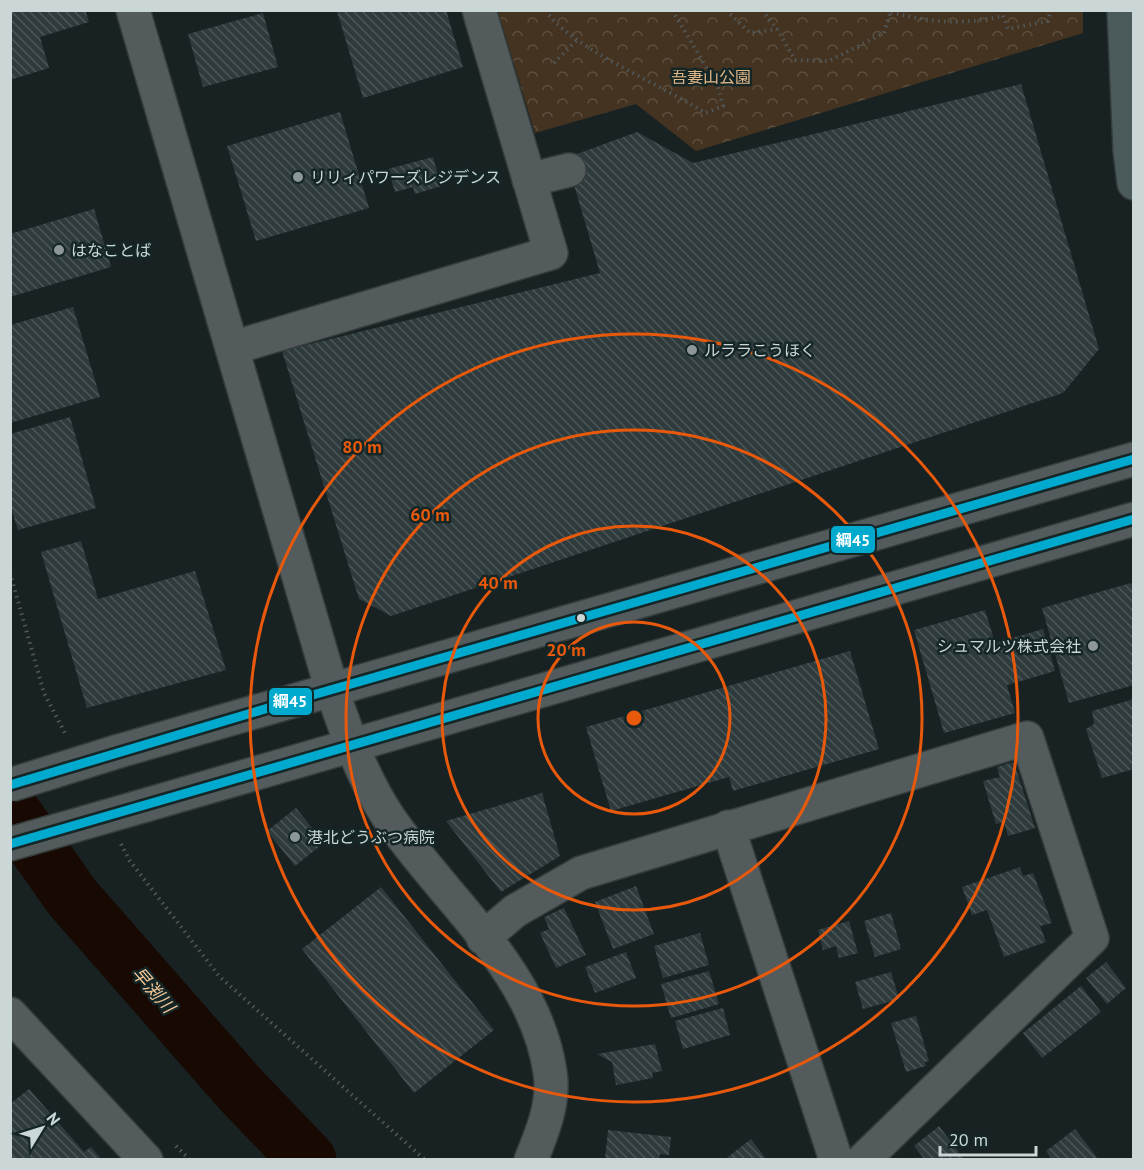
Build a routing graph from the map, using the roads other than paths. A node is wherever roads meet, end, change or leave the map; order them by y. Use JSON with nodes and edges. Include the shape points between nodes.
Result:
{"nodes":[{"id":1,"x":133,"y":10,"type":"edge"},
{"id":2,"x":479,"y":10,"type":"edge"},
{"id":3,"x":1124,"y":10,"type":"edge"},
{"id":4,"x":569,"y":170,"type":"dead end"},
{"id":5,"x":529,"y":180,"type":"junction"},
{"id":6,"x":1134,"y":183,"type":"edge"},
{"id":7,"x":232,"y":348,"type":"junction"},
{"id":8,"x":1134,"y":459,"type":"edge"},
{"id":9,"x":1134,"y":519,"type":"edge"},
{"id":10,"x":332,"y":690,"type":"junction"},
{"id":11,"x":351,"y":746,"type":"junction"},
{"id":12,"x":10,"y":785,"type":"edge"},
{"id":13,"x":728,"y":827,"type":"junction"},
{"id":14,"x":10,"y":844,"type":"edge"},
{"id":15,"x":483,"y":938,"type":"junction"},
{"id":16,"x":10,"y":1014,"type":"edge"},
{"id":17,"x":22,"y":1043,"type":"edge"},
{"id":18,"x":146,"y":1160,"type":"edge"},
{"id":19,"x":531,"y":1160,"type":"edge"},
{"id":20,"x":836,"y":1160,"type":"edge"},
{"id":21,"x":862,"y":1160,"type":"edge"}],
"edges":[{"from":1,"to":7,"type":"street"},
{"from":2,"to":5,"type":"street"},
{"from":3,"to":6,"type":"main road"},
{"from":4,"to":5,"type":"street"},
{"from":5,"to":7,"type":"street","via":[[551,253]]},
{"from":7,"to":10,"type":"street"},
{"from":8,"to":10,"type":"street"},
{"from":9,"to":11,"type":"street"},
{"from":10,"to":11,"type":"street"},
{"from":10,"to":12,"type":"street","bridge":true},
{"from":11,"to":14,"type":"street","bridge":true},
{"from":11,"to":15,"type":"street","via":[[388,817]]},
{"from":13,"to":15,"type":"street","via":[[581,873],[515,910]]},
{"from":13,"to":20,"type":"street"},
{"from":13,"to":21,"type":"street","via":[[1027,738],[1092,938]]},
{"from":15,"to":19,"type":"street","via":[[511,973],[534,1014],[551,1073],[546,1122]]},
{"from":16,"to":17,"type":"street"},
{"from":17,"to":18,"type":"street"}]}
